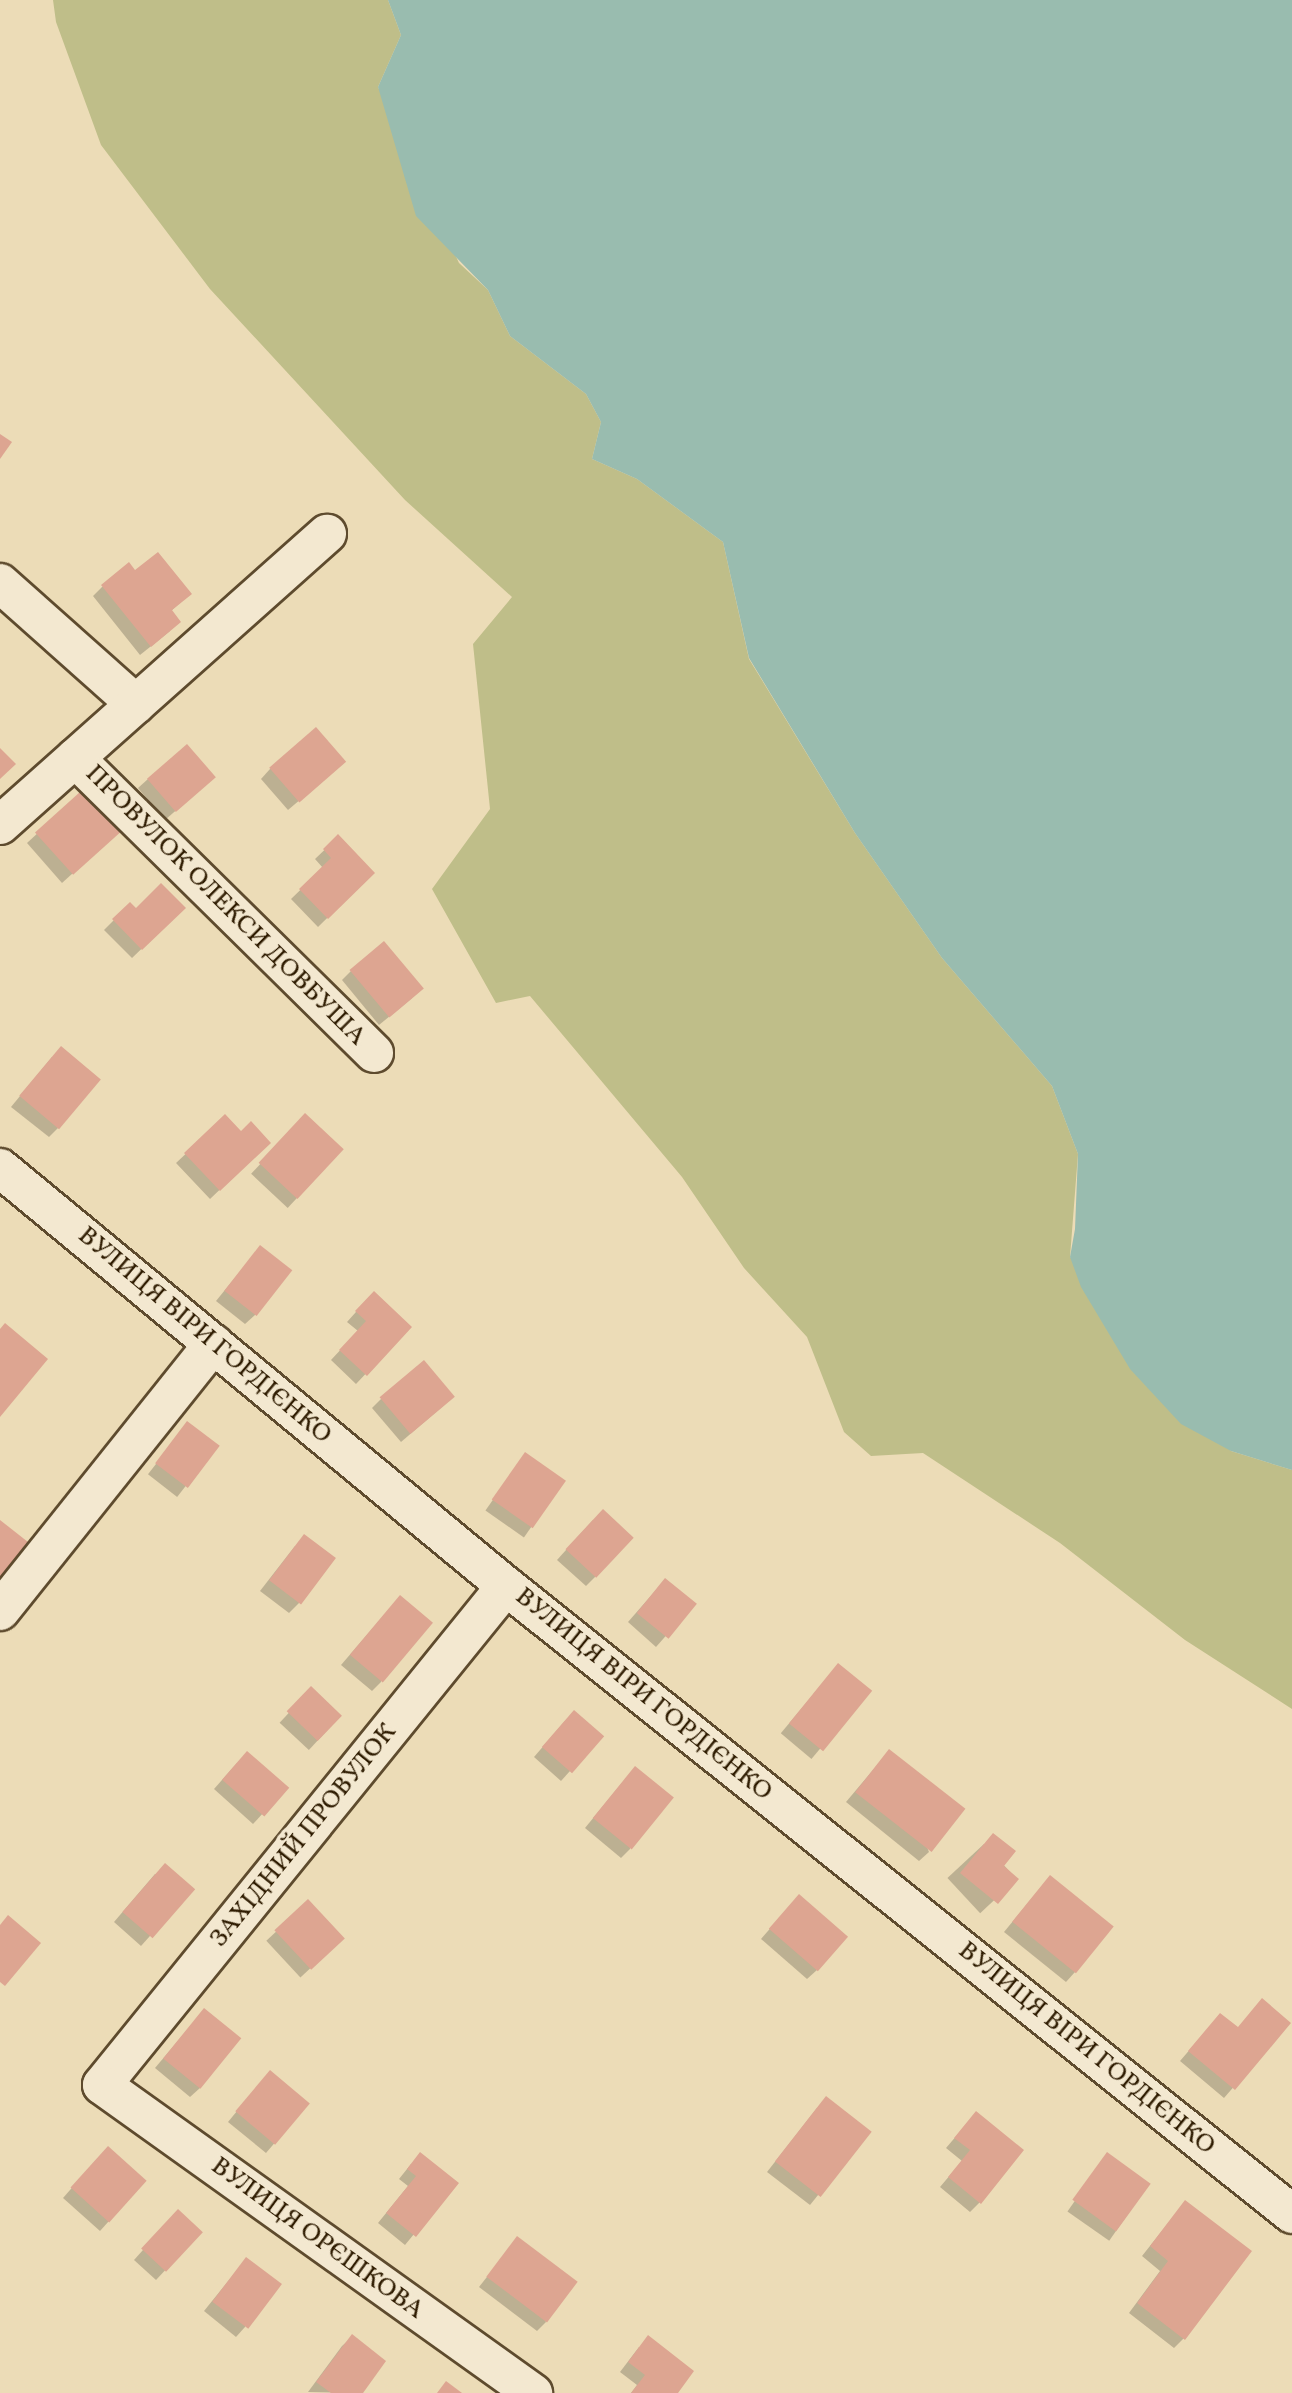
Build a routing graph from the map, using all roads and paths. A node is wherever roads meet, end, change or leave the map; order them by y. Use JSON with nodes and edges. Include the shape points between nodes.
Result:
{"nodes":[{"id":1,"x":327,"y":534,"type":"dead end"},
{"id":2,"x":0,"y":583,"type":"edge"},
{"id":3,"x":136,"y":704,"type":"junction"},
{"id":4,"x":75,"y":758,"type":"junction"},
{"id":5,"x":0,"y":825,"type":"edge"},
{"id":6,"x":374,"y":1053,"type":"dead end"},
{"id":7,"x":0,"y":1168,"type":"edge"},
{"id":8,"x":213,"y":1344,"type":"junction"},
{"id":9,"x":506,"y":1586,"type":"junction"},
{"id":10,"x":0,"y":1611,"type":"edge"},
{"id":11,"x":102,"y":2085,"type":"joint"},
{"id":12,"x":1292,"y":2214,"type":"edge"},
{"id":13,"x":533,"y":2393,"type":"edge"}],
"edges":[{"from":1,"to":3,"type":"street","name":"ПРОВУЛОК ОЛЕКСИ ДОВБУША"},
{"from":2,"to":3,"type":"street"},
{"from":3,"to":4,"type":"street","name":"ПРОВУЛОК ОЛЕКСИ ДОВБУША"},
{"from":4,"to":5,"type":"street","name":"ПРОВУЛОК ОЛЕКСИ ДОВБУША"},
{"from":4,"to":6,"type":"street","name":"ПРОВУЛОК ОЛЕКСИ ДОВБУША"},
{"from":7,"to":8,"type":"street","name":"ВУЛИЦЯ ВІРИ ГОРДІЄНКО"},
{"from":8,"to":9,"type":"street","name":"ВУЛИЦЯ ВІРИ ГОРДІЄНКО"},
{"from":8,"to":10,"type":"street"},
{"from":9,"to":11,"type":"street","name":"ЗАХІДНИЙ ПРОВУЛОК"},
{"from":9,"to":12,"type":"street","name":"ВУЛИЦЯ ВІРИ ГОРДІЄНКО"},
{"from":11,"to":13,"type":"street","name":"ВУЛИЦЯ ОРЄШКОВА"}]}
